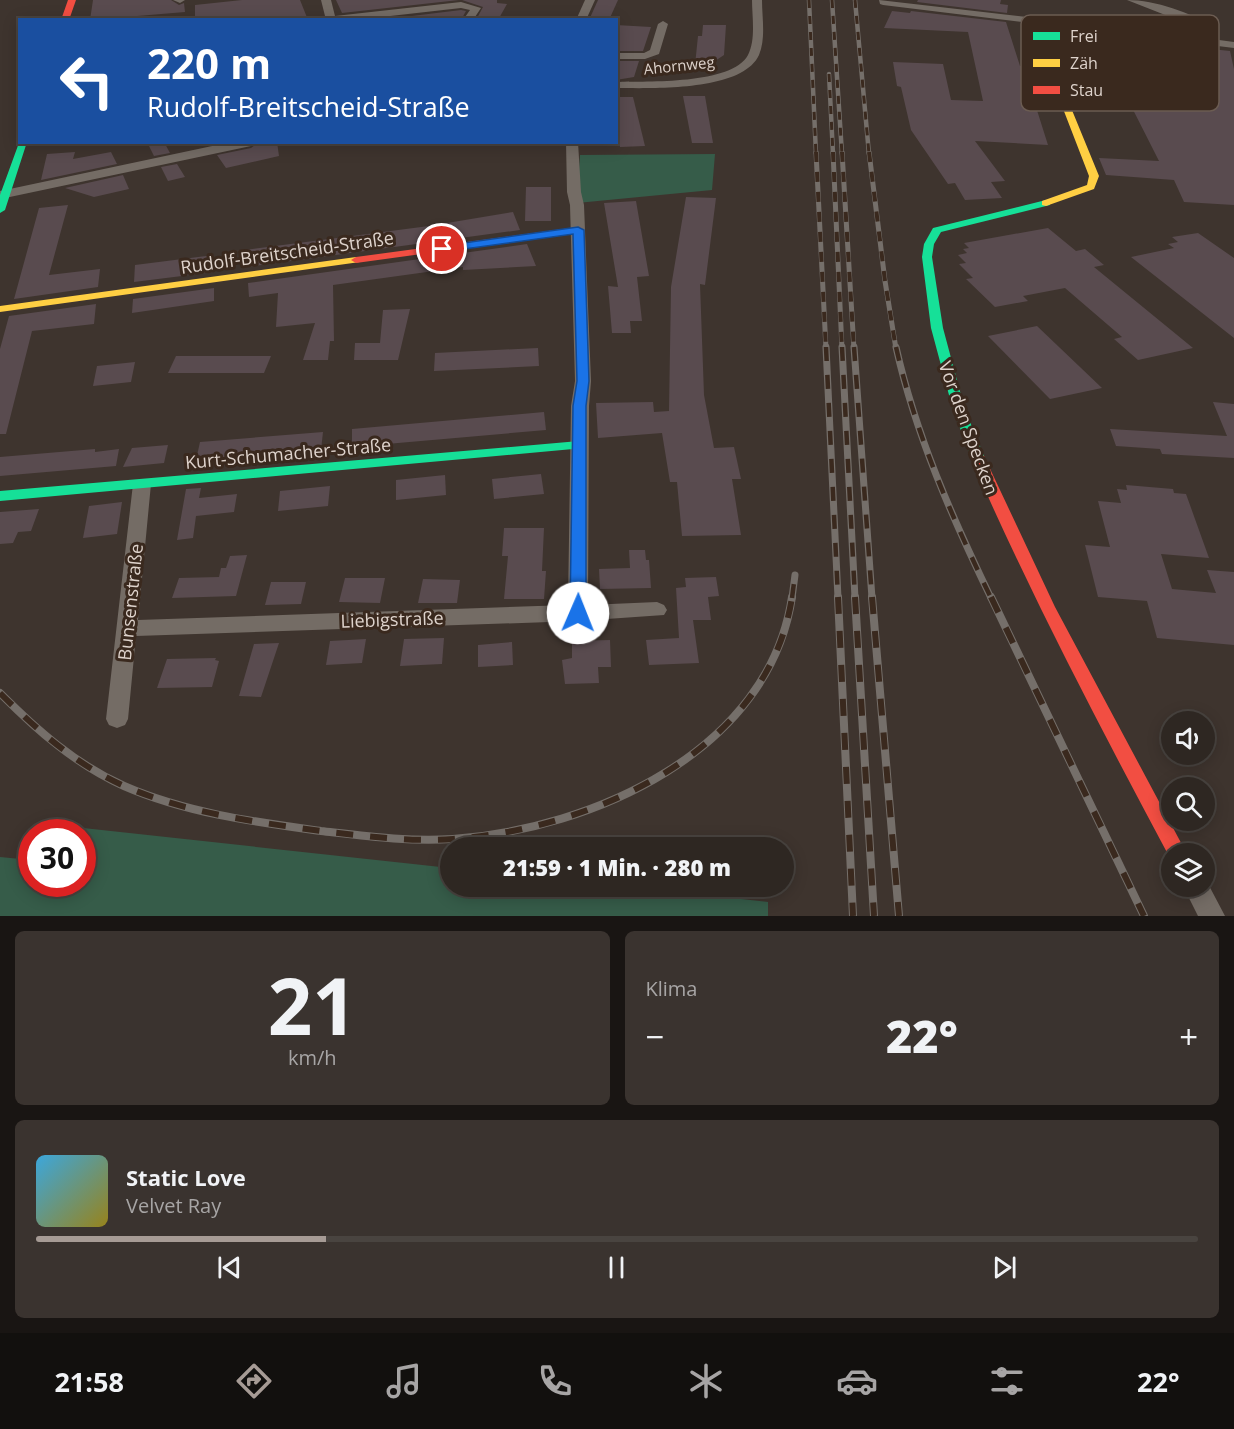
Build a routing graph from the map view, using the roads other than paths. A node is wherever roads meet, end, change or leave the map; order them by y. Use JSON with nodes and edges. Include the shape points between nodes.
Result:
{"nodes":[{"id":1,"x":72,"y":0,"type":"edge"},
{"id":2,"x":326,"y":0,"type":"edge"},
{"id":3,"x":590,"y":0,"type":"edge"},
{"id":4,"x":757,"y":0,"type":"edge"},
{"id":5,"x":1132,"y":0,"type":"edge"},
{"id":6,"x":883,"y":2,"type":"dead end"},
{"id":7,"x":1177,"y":15,"type":"edge"},
{"id":8,"x":66,"y":18,"type":"edge"},
{"id":9,"x":331,"y":18,"type":"edge"},
{"id":10,"x":340,"y":18,"type":"edge"},
{"id":11,"x":469,"y":18,"type":"edge"},
{"id":12,"x":582,"y":18,"type":"edge"},
{"id":13,"x":1021,"y":19,"type":"edge"},
{"id":14,"x":663,"y":24,"type":"dead end"},
{"id":15,"x":1219,"y":43,"type":"edge"},
{"id":16,"x":1234,"y":45,"type":"edge"},
{"id":17,"x":618,"y":56,"type":"edge"},
{"id":18,"x":618,"y":85,"type":"edge"},
{"id":19,"x":1068,"y":111,"type":"edge"},
{"id":20,"x":22,"y":144,"type":"edge"},
{"id":21,"x":242,"y":144,"type":"edge"},
{"id":22,"x":572,"y":144,"type":"edge"},
{"id":23,"x":5,"y":194,"type":"junction"},
{"id":24,"x":0,"y":210,"type":"edge"},
{"id":25,"x":578,"y":230,"type":"junction"},
{"id":26,"x":0,"y":309,"type":"edge"},
{"id":27,"x":579,"y":445,"type":"junction"},
{"id":28,"x":142,"y":484,"type":"junction"},
{"id":29,"x":0,"y":496,"type":"edge"},
{"id":30,"x":657,"y":610,"type":"dead end"},
{"id":31,"x":578,"y":613,"type":"junction"},
{"id":32,"x":127,"y":628,"type":"junction"},
{"id":33,"x":117,"y":719,"type":"dead end"},
{"id":34,"x":1172,"y":843,"type":"edge"},
{"id":35,"x":1202,"y":897,"type":"edge"},
{"id":36,"x":1212,"y":916,"type":"edge"}],
"edges":[{"from":1,"to":8,"type":"street"},
{"from":2,"to":9,"type":"street"},
{"from":3,"to":12,"type":"street"},
{"from":4,"to":18,"type":"street","name":"Ahornweg","via":[[756,46],[745,65],[703,81]]},
{"from":5,"to":7,"type":"street"},
{"from":6,"to":13,"type":"street"},
{"from":10,"to":11,"type":"street","via":[[460,5],[476,8]]},
{"from":14,"to":17,"type":"street","via":[[656,52]]},
{"from":15,"to":16,"type":"street"},
{"from":19,"to":34,"type":"street","name":"Vor den Specken","via":[[1094,176],[1091,187],[937,230],[928,240],[927,253],[932,304],[957,406],[1001,513]]},
{"from":20,"to":23,"type":"street"},
{"from":21,"to":23,"type":"street"},
{"from":22,"to":25,"type":"street"},
{"from":23,"to":24,"type":"street"},
{"from":25,"to":26,"type":"street","name":"Rudolf-Breitscheid-Straße"},
{"from":25,"to":27,"type":"street","via":[[583,381]]},
{"from":27,"to":28,"type":"street","name":"Kurt-Schumacher-Straße"},
{"from":27,"to":31,"type":"street"},
{"from":28,"to":29,"type":"street","name":"Kurt-Schumacher-Straße"},
{"from":28,"to":32,"type":"street","name":"Bunsenstraße"},
{"from":30,"to":31,"type":"street","name":"Liebigstraße"},
{"from":31,"to":32,"type":"street","name":"Liebigstraße"},
{"from":32,"to":33,"type":"street","name":"Bunsenstraße"},
{"from":35,"to":36,"type":"street"}]}
